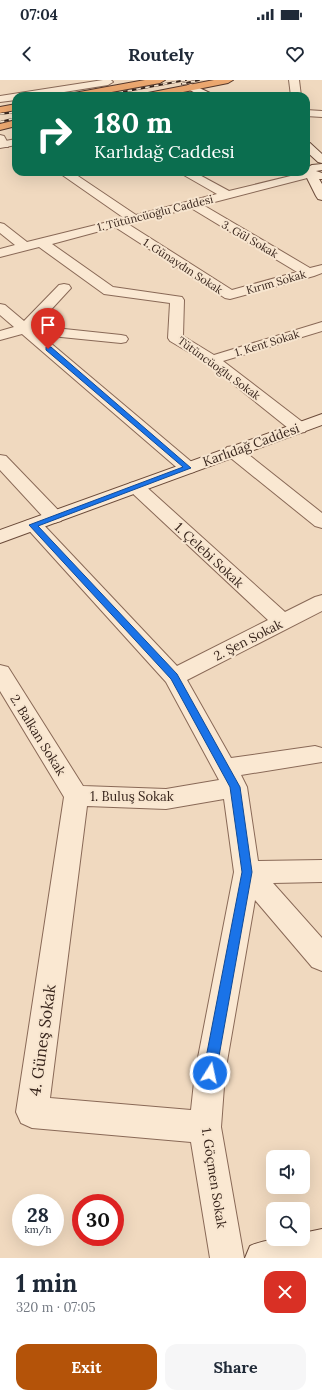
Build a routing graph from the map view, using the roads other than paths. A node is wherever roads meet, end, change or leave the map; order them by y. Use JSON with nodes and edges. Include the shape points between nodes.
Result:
{"nodes":[{"id":1,"x":160,"y":80,"type":"edge"},
{"id":2,"x":228,"y":80,"type":"edge"},
{"id":3,"x":294,"y":80,"type":"edge"},
{"id":4,"x":106,"y":81,"type":"edge"},
{"id":5,"x":119,"y":88,"type":"junction"},
{"id":6,"x":176,"y":90,"type":"joint"},
{"id":7,"x":44,"y":92,"type":"edge"},
{"id":8,"x":96,"y":92,"type":"edge"},
{"id":9,"x":167,"y":92,"type":"edge"},
{"id":10,"x":189,"y":92,"type":"edge"},
{"id":11,"x":296,"y":92,"type":"edge"},
{"id":12,"x":12,"y":98,"type":"edge"},
{"id":13,"x":0,"y":99,"type":"edge"},
{"id":14,"x":12,"y":108,"type":"edge"},
{"id":15,"x":0,"y":110,"type":"edge"},
{"id":16,"x":310,"y":113,"type":"edge"},
{"id":17,"x":322,"y":114,"type":"edge"},
{"id":18,"x":12,"y":124,"type":"edge"},
{"id":19,"x":0,"y":127,"type":"edge"},
{"id":20,"x":12,"y":143,"type":"edge"},
{"id":21,"x":1,"y":145,"type":"edge"},
{"id":22,"x":310,"y":149,"type":"edge"},
{"id":23,"x":322,"y":160,"type":"edge"},
{"id":24,"x":322,"y":167,"type":"edge"},
{"id":25,"x":312,"y":172,"type":"edge"},
{"id":26,"x":70,"y":176,"type":"edge"},
{"id":27,"x":193,"y":176,"type":"edge"},
{"id":28,"x":297,"y":176,"type":"edge"},
{"id":29,"x":228,"y":195,"type":"junction"},
{"id":30,"x":322,"y":196,"type":"edge"},
{"id":31,"x":192,"y":204,"type":"junction"},
{"id":32,"x":134,"y":219,"type":"junction"},
{"id":33,"x":117,"y":223,"type":"junction"},
{"id":34,"x":0,"y":227,"type":"edge"},
{"id":35,"x":41,"y":242,"type":"junction"},
{"id":36,"x":24,"y":246,"type":"junction"},
{"id":37,"x":0,"y":253,"type":"edge"},
{"id":38,"x":315,"y":271,"type":"edge"},
{"id":39,"x":64,"y":288,"type":"dead end"},
{"id":40,"x":230,"y":295,"type":"joint"},
{"id":41,"x":0,"y":308,"type":"edge"},
{"id":42,"x":322,"y":326,"type":"edge"},
{"id":43,"x":25,"y":329,"type":"junction"},
{"id":44,"x":0,"y":336,"type":"edge"},
{"id":45,"x":121,"y":339,"type":"dead end"},
{"id":46,"x":212,"y":360,"type":"junction"},
{"id":47,"x":322,"y":419,"type":"edge"},
{"id":48,"x":299,"y":428,"type":"junction"},
{"id":49,"x":233,"y":451,"type":"junction"},
{"id":50,"x":0,"y":460,"type":"edge"},
{"id":51,"x":188,"y":468,"type":"junction"},
{"id":52,"x":136,"y":487,"type":"junction"},
{"id":53,"x":43,"y":521,"type":"junction"},
{"id":54,"x":322,"y":522,"type":"edge"},
{"id":55,"x":0,"y":537,"type":"edge"},
{"id":56,"x":320,"y":607,"type":"edge"},
{"id":57,"x":283,"y":622,"type":"junction"},
{"id":58,"x":0,"y":673,"type":"edge"},
{"id":59,"x":174,"y":677,"type":"junction"},
{"id":60,"x":315,"y":755,"type":"dead end"},
{"id":61,"x":229,"y":777,"type":"junction"},
{"id":62,"x":76,"y":796,"type":"junction"},
{"id":63,"x":322,"y":871,"type":"edge"},
{"id":64,"x":247,"y":872,"type":"junction"},
{"id":65,"x":322,"y":958,"type":"edge"},
{"id":66,"x":205,"y":1127,"type":"junction"},
{"id":67,"x":322,"y":1246,"type":"edge"},
{"id":68,"x":227,"y":1258,"type":"edge"},
{"id":69,"x":262,"y":1258,"type":"edge"}],
"edges":[{"from":1,"to":5,"type":"highway"},
{"from":2,"to":10,"type":"highway"},
{"from":3,"to":11,"type":"street"},
{"from":4,"to":5,"type":"street"},
{"from":4,"to":7,"type":"street"},
{"from":5,"to":8,"type":"highway"},
{"from":6,"to":9,"type":"highway"},
{"from":6,"to":10,"type":"street"},
{"from":12,"to":13,"type":"street"},
{"from":14,"to":15,"type":"highway"},
{"from":16,"to":17,"type":"street"},
{"from":18,"to":19,"type":"highway"},
{"from":20,"to":21,"type":"street"},
{"from":22,"to":23,"type":"street"},
{"from":24,"to":25,"type":"street","name":"1. Tütüncüoğlu Caddesi","via":[[312,168]]},
{"from":25,"to":30,"type":"street"},
{"from":26,"to":32,"type":"street"},
{"from":27,"to":29,"type":"street"},
{"from":28,"to":29,"type":"street","name":"1. Tütüncüoğlu Caddesi"},
{"from":29,"to":31,"type":"street","name":"1. Tütüncüoğlu Caddesi"},
{"from":31,"to":32,"type":"street","name":"1. Tütüncüoğlu Caddesi"},
{"from":31,"to":38,"type":"street","name":"3. Gül Sokak"},
{"from":32,"to":33,"type":"street","name":"1. Tütüncüoğlu Caddesi"},
{"from":33,"to":35,"type":"street","name":"1. Tütüncüoğlu Caddesi"},
{"from":33,"to":40,"type":"street","name":"1. Günaydın Sokak"},
{"from":34,"to":36,"type":"street"},
{"from":35,"to":36,"type":"street","name":"1. Tütüncüoğlu Caddesi"},
{"from":35,"to":46,"type":"street","name":"Tütüncüoğlu Sokak","via":[[110,291],[177,300],[175,338]]},
{"from":36,"to":37,"type":"street","name":"1. Tütüncüoğlu Caddesi"},
{"from":38,"to":40,"type":"street","name":"Kırım Sokak"},
{"from":39,"to":43,"type":"street"},
{"from":41,"to":43,"type":"street"},
{"from":42,"to":46,"type":"street","name":"1. Kent Sokak"},
{"from":43,"to":44,"type":"street"},
{"from":43,"to":45,"type":"street"},
{"from":43,"to":51,"type":"street"},
{"from":46,"to":48,"type":"street","name":"Tütüncüoğlu Sokak"},
{"from":47,"to":48,"type":"street","name":"Karlıdağ Caddesi"},
{"from":48,"to":49,"type":"street","name":"Karlıdağ Caddesi"},
{"from":49,"to":51,"type":"street","name":"Karlıdağ Caddesi"},
{"from":49,"to":54,"type":"street"},
{"from":50,"to":53,"type":"street","name":"1. Göçmen Sokak"},
{"from":51,"to":52,"type":"street","name":"Karlıdağ Caddesi"},
{"from":52,"to":53,"type":"street","name":"Karlıdağ Caddesi"},
{"from":52,"to":57,"type":"street","name":"1. Çelebi Sokak"},
{"from":53,"to":55,"type":"street","name":"Karlıdağ Caddesi"},
{"from":53,"to":59,"type":"street","name":"1. Göçmen Sokak"},
{"from":56,"to":57,"type":"street","name":"2. Şen Sokak"},
{"from":57,"to":59,"type":"street","name":"2. Şen Sokak"},
{"from":58,"to":62,"type":"street","name":"2. Balkan Sokak"},
{"from":59,"to":61,"type":"street","name":"1. Göçmen Sokak"},
{"from":60,"to":61,"type":"street","name":"1. Buluş Sokak"},
{"from":61,"to":62,"type":"street","name":"1. Buluş Sokak","via":[[166,799]]},
{"from":61,"to":64,"type":"street","name":"1. Göçmen Sokak"},
{"from":62,"to":66,"type":"street","name":"4. Güneş Sokak","via":[[32,1112]]},
{"from":63,"to":64,"type":"street"},
{"from":64,"to":65,"type":"street"},
{"from":64,"to":66,"type":"street","name":"1. Göçmen Sokak","via":[[210,1073]]},
{"from":66,"to":68,"type":"street","name":"1. Göçmen Sokak"},
{"from":67,"to":69,"type":"street"}]}
